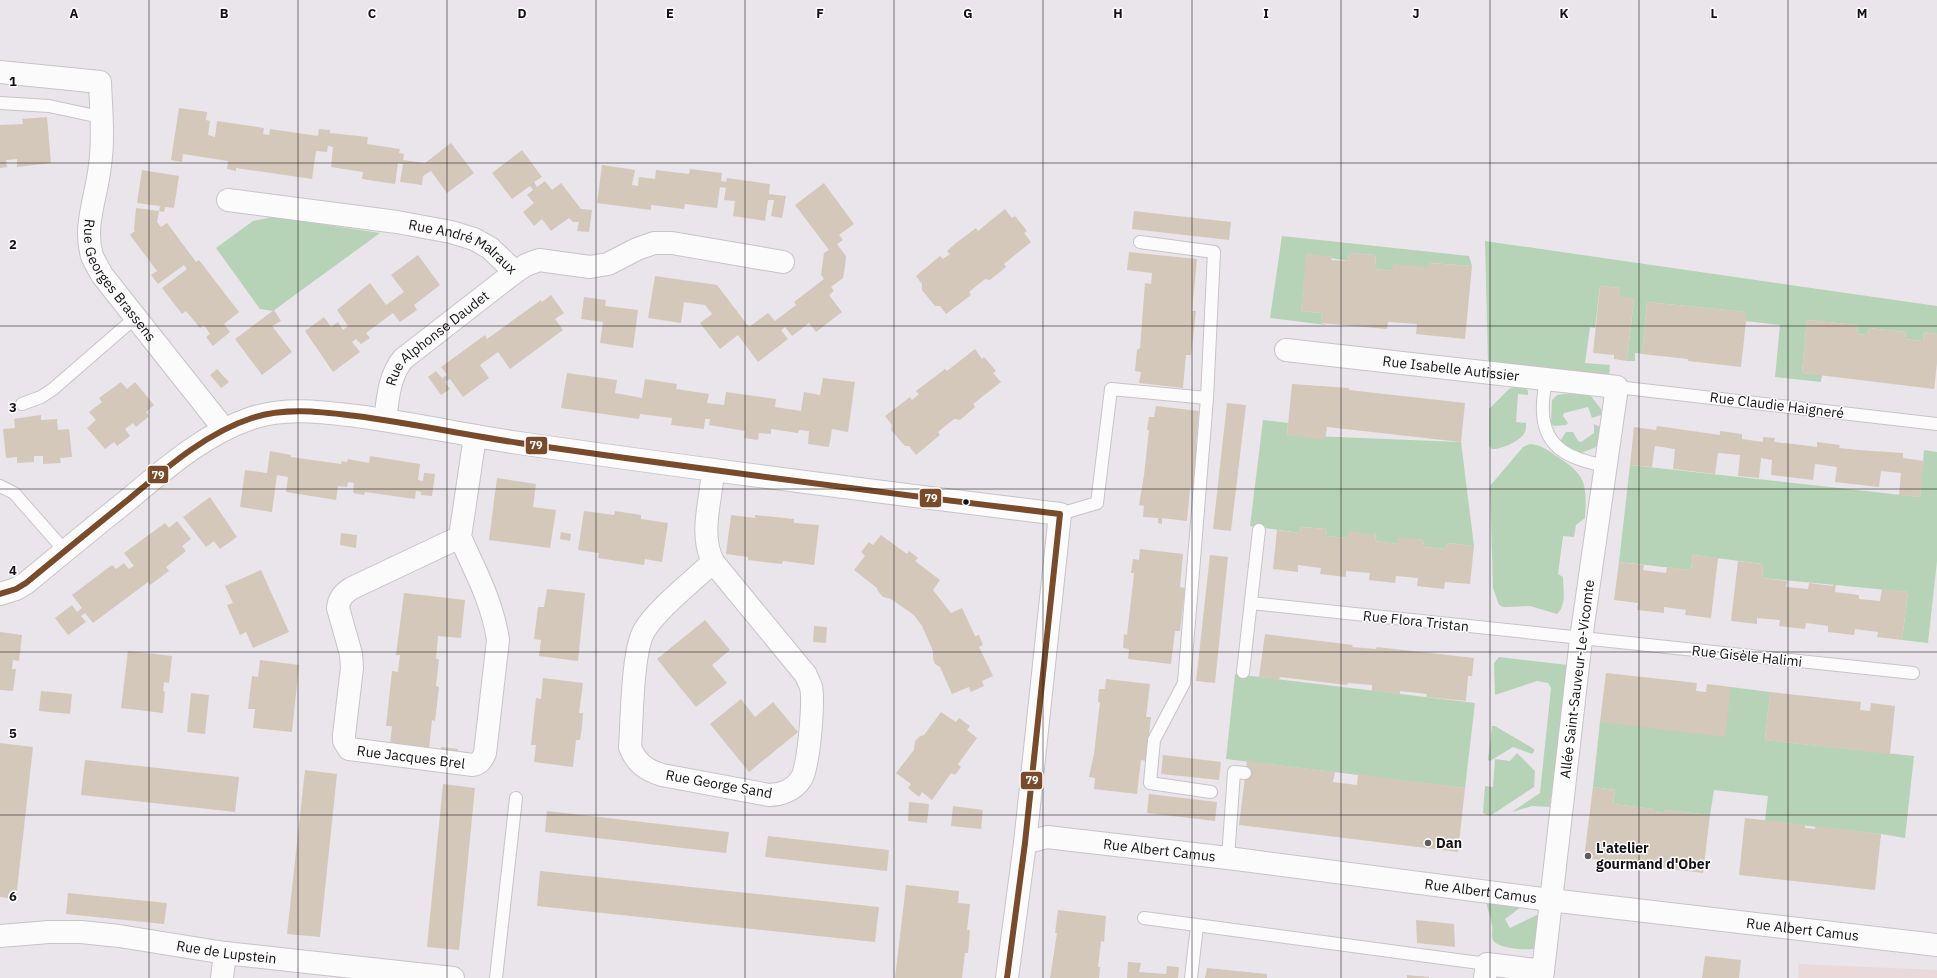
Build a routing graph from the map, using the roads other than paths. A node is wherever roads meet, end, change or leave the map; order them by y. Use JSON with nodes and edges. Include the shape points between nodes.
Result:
{"nodes":[{"id":1,"x":0,"y":72,"type":"edge"},
{"id":2,"x":0,"y":103,"type":"edge"},
{"id":3,"x":100,"y":116,"type":"junction"},
{"id":4,"x":228,"y":200,"type":"dead end"},
{"id":5,"x":1140,"y":242,"type":"dead end"},
{"id":6,"x":784,"y":262,"type":"dead end"},
{"id":7,"x":516,"y":272,"type":"junction"},
{"id":8,"x":136,"y":317,"type":"junction"},
{"id":9,"x":1286,"y":350,"type":"dead end"},
{"id":10,"x":1546,"y":379,"type":"junction"},
{"id":11,"x":1617,"y":387,"type":"junction"},
{"id":12,"x":1207,"y":398,"type":"junction"},
{"id":13,"x":22,"y":404,"type":"dead end"},
{"id":14,"x":385,"y":420,"type":"junction"},
{"id":15,"x":1937,"y":424,"type":"edge"},
{"id":16,"x":224,"y":429,"type":"junction"},
{"id":17,"x":475,"y":436,"type":"junction"},
{"id":18,"x":1606,"y":466,"type":"junction"},
{"id":19,"x":713,"y":471,"type":"junction"},
{"id":20,"x":0,"y":486,"type":"edge"},
{"id":21,"x":1060,"y":514,"type":"junction"},
{"id":22,"x":1259,"y":530,"type":"dead end"},
{"id":23,"x":460,"y":537,"type":"junction"},
{"id":24,"x":65,"y":551,"type":"junction"},
{"id":25,"x":713,"y":562,"type":"junction"},
{"id":26,"x":0,"y":594,"type":"edge"},
{"id":27,"x":1251,"y":603,"type":"junction"},
{"id":28,"x":1581,"y":639,"type":"junction"},
{"id":29,"x":1243,"y":672,"type":"dead end"},
{"id":30,"x":1913,"y":673,"type":"dead end"},
{"id":31,"x":1245,"y":773,"type":"dead end"},
{"id":32,"x":1211,"y":792,"type":"dead end"},
{"id":33,"x":516,"y":798,"type":"dead end"},
{"id":34,"x":1025,"y":843,"type":"junction"},
{"id":35,"x":1228,"y":858,"type":"junction"},
{"id":36,"x":1550,"y":900,"type":"junction"},
{"id":37,"x":1144,"y":918,"type":"dead end"},
{"id":38,"x":1197,"y":926,"type":"junction"},
{"id":39,"x":0,"y":936,"type":"edge"},
{"id":40,"x":1937,"y":945,"type":"edge"},
{"id":41,"x":225,"y":953,"type":"junction"},
{"id":42,"x":1486,"y":971,"type":"edge"},
{"id":43,"x":1543,"y":975,"type":"edge"},
{"id":44,"x":222,"y":978,"type":"edge"},
{"id":45,"x":453,"y":978,"type":"edge"},
{"id":46,"x":496,"y":978,"type":"edge"},
{"id":47,"x":1007,"y":978,"type":"edge"},
{"id":48,"x":1191,"y":978,"type":"edge"}],
"edges":[{"from":1,"to":3,"type":"street","name":"Rue Georges Brassens","via":[[100,82]]},
{"from":2,"to":3,"type":"lane","via":[[49,106]]},
{"from":3,"to":8,"type":"street","name":"Rue Georges Brassens","via":[[102,144],[89,220],[89,239],[93,257],[102,275]]},
{"from":4,"to":7,"type":"street","name":"Rue André Malraux","via":[[397,222],[451,232],[474,239],[490,248]]},
{"from":5,"to":12,"type":"lane","via":[[1214,252]]},
{"from":6,"to":7,"type":"street","name":"Rue André Malraux","via":[[672,243],[654,243],[602,265],[590,267],[538,260]]},
{"from":7,"to":14,"type":"street","name":"Rue Alphonse Daudet","via":[[403,359],[391,379]]},
{"from":8,"to":13,"type":"lane","via":[[53,389]]},
{"from":8,"to":16,"type":"street","name":"Rue Georges Brassens"},
{"from":9,"to":10,"type":"street","name":"Rue Isabelle Autissier"},
{"from":10,"to":11,"type":"street","name":"Rue Isabelle Autissier"},
{"from":10,"to":18,"type":"lane","via":[[1542,413],[1547,435],[1566,455]]},
{"from":11,"to":15,"type":"lane","name":"Rue Claudie Haigneré"},
{"from":11,"to":18,"type":"street","name":"Allée Saint-Sauveur-Le-Vicomte"},
{"from":12,"to":21,"type":"lane","via":[[1111,389],[1097,503]]},
{"from":12,"to":32,"type":"lane","via":[[1184,683],[1154,740],[1150,783]]},
{"from":14,"to":16,"type":"street","via":[[315,412],[291,412],[252,418]]},
{"from":14,"to":17,"type":"street"},
{"from":16,"to":24,"type":"street","via":[[155,477]]},
{"from":17,"to":19,"type":"street"},
{"from":17,"to":23,"type":"street"},
{"from":18,"to":28,"type":"street","name":"Allée Saint-Sauveur-Le-Vicomte"},
{"from":19,"to":21,"type":"street"},
{"from":19,"to":25,"type":"street","name":"Rue George Sand","via":[[705,537],[707,550]]},
{"from":20,"to":24,"type":"lane","via":[[14,493]]},
{"from":21,"to":34,"type":"street"},
{"from":22,"to":27,"type":"lane"},
{"from":23,"to":23,"type":"street","name":"Rue Jacques Brel","via":[[491,610],[498,640],[483,759],[473,765],[349,750],[344,735],[351,661],[338,608],[339,601],[352,588]]},
{"from":24,"to":26,"type":"street","via":[[26,583]]},
{"from":25,"to":25,"type":"street","name":"Rue George Sand","via":[[650,622],[643,633],[637,658],[630,747],[634,757],[649,770],[662,775],[779,795],[801,780],[807,766],[811,686],[806,675]]},
{"from":27,"to":28,"type":"lane","name":"Rue Flora Tristan"},
{"from":27,"to":29,"type":"lane"},
{"from":28,"to":30,"type":"lane","name":"Rue Gisèle Halimi"},
{"from":28,"to":36,"type":"street","name":"Allée Saint-Sauveur-Le-Vicomte"},
{"from":31,"to":35,"type":"lane","via":[[1234,772]]},
{"from":33,"to":46,"type":"lane"},
{"from":34,"to":35,"type":"street","name":"Rue Albert Camus","via":[[1047,837]]},
{"from":34,"to":47,"type":"street"},
{"from":35,"to":36,"type":"street","name":"Rue Albert Camus"},
{"from":36,"to":40,"type":"street","name":"Rue Albert Camus"},
{"from":36,"to":43,"type":"street","name":"Allée Saint-Sauveur-Le-Vicomte"},
{"from":37,"to":38,"type":"lane"},
{"from":38,"to":42,"type":"lane"},
{"from":38,"to":48,"type":"lane"},
{"from":39,"to":41,"type":"street","name":"Rue de Lupstein","via":[[81,932]]},
{"from":41,"to":44,"type":"street"},
{"from":41,"to":45,"type":"street","name":"Rue de Lupstein"},
{"from":42,"to":43,"type":"street","name":"Allée Saint-Sauveur-Le-Vicomte"}]}
